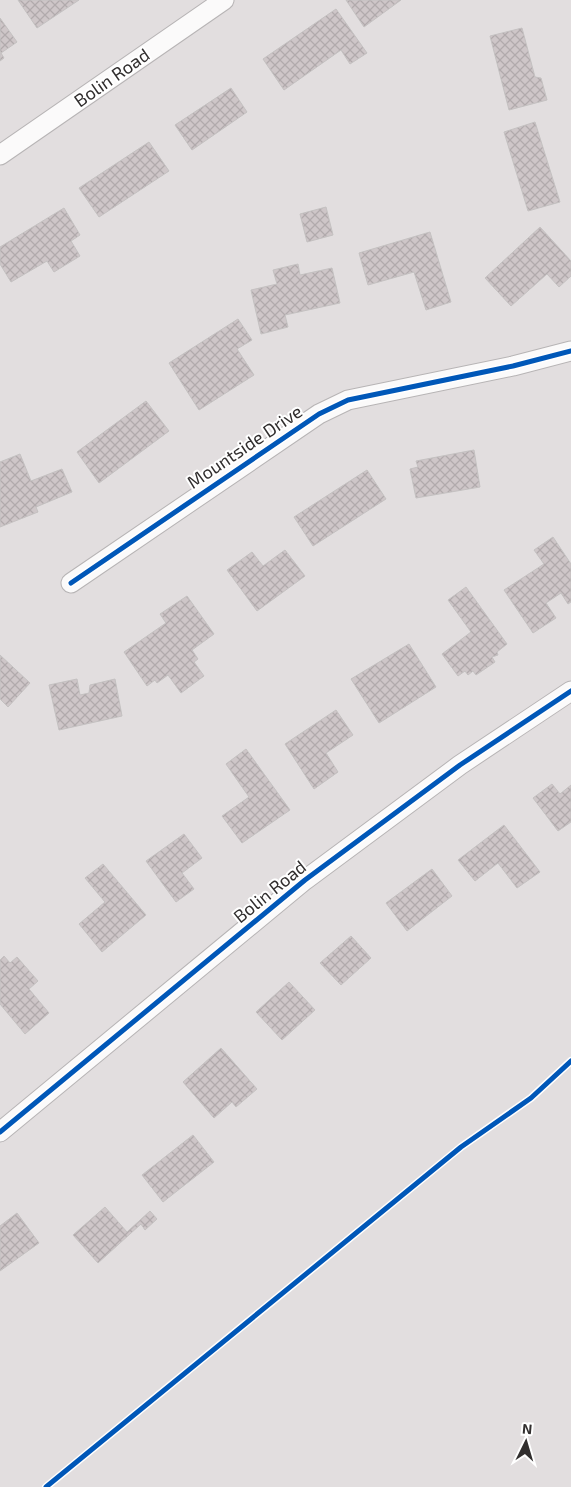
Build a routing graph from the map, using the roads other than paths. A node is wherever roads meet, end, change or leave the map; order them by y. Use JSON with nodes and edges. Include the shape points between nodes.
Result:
{"nodes":[{"id":1,"x":224,"y":0,"type":"edge"},
{"id":2,"x":0,"y":156,"type":"edge"},
{"id":3,"x":571,"y":351,"type":"edge"},
{"id":4,"x":71,"y":583,"type":"dead end"},
{"id":5,"x":571,"y":691,"type":"edge"},
{"id":6,"x":3,"y":1122,"type":"edge"}],
"edges":[{"from":1,"to":2,"type":"street","name":"Bolin Road"},
{"from":3,"to":4,"type":"street","name":"Mountside Drive","via":[[348,400],[319,414]]},
{"from":5,"to":6,"type":"street","name":"Bolin Road","via":[[460,765],[305,880]]}]}
